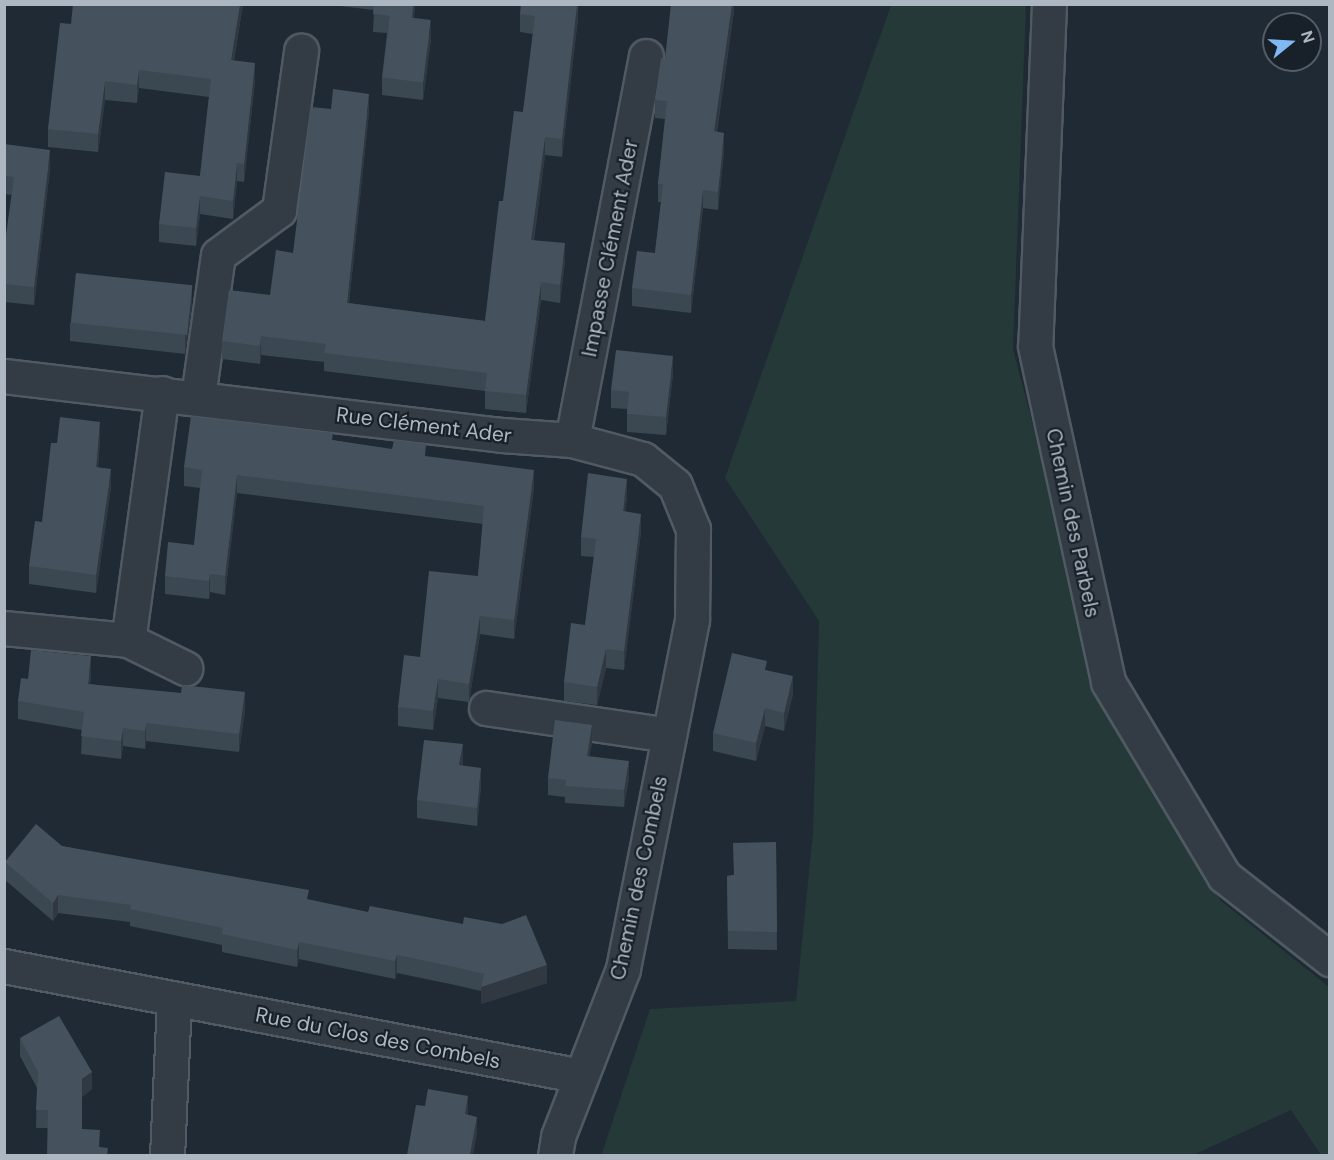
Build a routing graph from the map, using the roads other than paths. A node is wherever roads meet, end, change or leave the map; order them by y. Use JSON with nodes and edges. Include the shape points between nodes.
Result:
{"nodes":[{"id":1,"x":1049,"y":4,"type":"edge"},
{"id":2,"x":301,"y":51,"type":"dead end"},
{"id":3,"x":646,"y":56,"type":"dead end"},
{"id":4,"x":4,"y":376,"type":"edge"},
{"id":5,"x":162,"y":393,"type":"junction"},
{"id":6,"x":198,"y":397,"type":"junction"},
{"id":7,"x":572,"y":440,"type":"junction"},
{"id":8,"x":675,"y":485,"type":"joint"},
{"id":9,"x":4,"y":628,"type":"edge"},
{"id":10,"x":128,"y":640,"type":"junction"},
{"id":11,"x":185,"y":668,"type":"dead end"},
{"id":12,"x":486,"y":708,"type":"dead end"},
{"id":13,"x":669,"y":735,"type":"junction"},
{"id":14,"x":1329,"y":959,"type":"edge"},
{"id":15,"x":4,"y":966,"type":"edge"},
{"id":16,"x":174,"y":999,"type":"junction"},
{"id":17,"x":581,"y":1076,"type":"junction"},
{"id":18,"x":167,"y":1155,"type":"edge"},
{"id":19,"x":555,"y":1155,"type":"edge"}],
"edges":[{"from":1,"to":14,"type":"street","name":"Chemin des Parbels","via":[[1035,346],[1108,682],[1224,876]]},
{"from":2,"to":6,"type":"street","via":[[279,210],[218,255]]},
{"from":3,"to":7,"type":"street","name":"Impasse Clément Ader"},
{"from":4,"to":5,"type":"street","name":"Rue Clément Ader"},
{"from":5,"to":6,"type":"street","name":"Rue Clément Ader"},
{"from":5,"to":10,"type":"street"},
{"from":6,"to":7,"type":"street","name":"Rue Clément Ader","via":[[502,435]]},
{"from":7,"to":8,"type":"street","name":"Rue Clément Ader","via":[[643,459]]},
{"from":8,"to":13,"type":"street","name":"Chemin des Combels","via":[[693,529],[692,608]]},
{"from":9,"to":10,"type":"street"},
{"from":10,"to":11,"type":"street"},
{"from":12,"to":13,"type":"street"},
{"from":13,"to":17,"type":"street","name":"Chemin des Combels","via":[[623,969]]},
{"from":15,"to":16,"type":"street","name":"Rue du Clos des Combels"},
{"from":16,"to":17,"type":"street","name":"Rue du Clos des Combels"},
{"from":16,"to":18,"type":"street"},
{"from":17,"to":19,"type":"street","name":"Chemin des Combels"}]}
